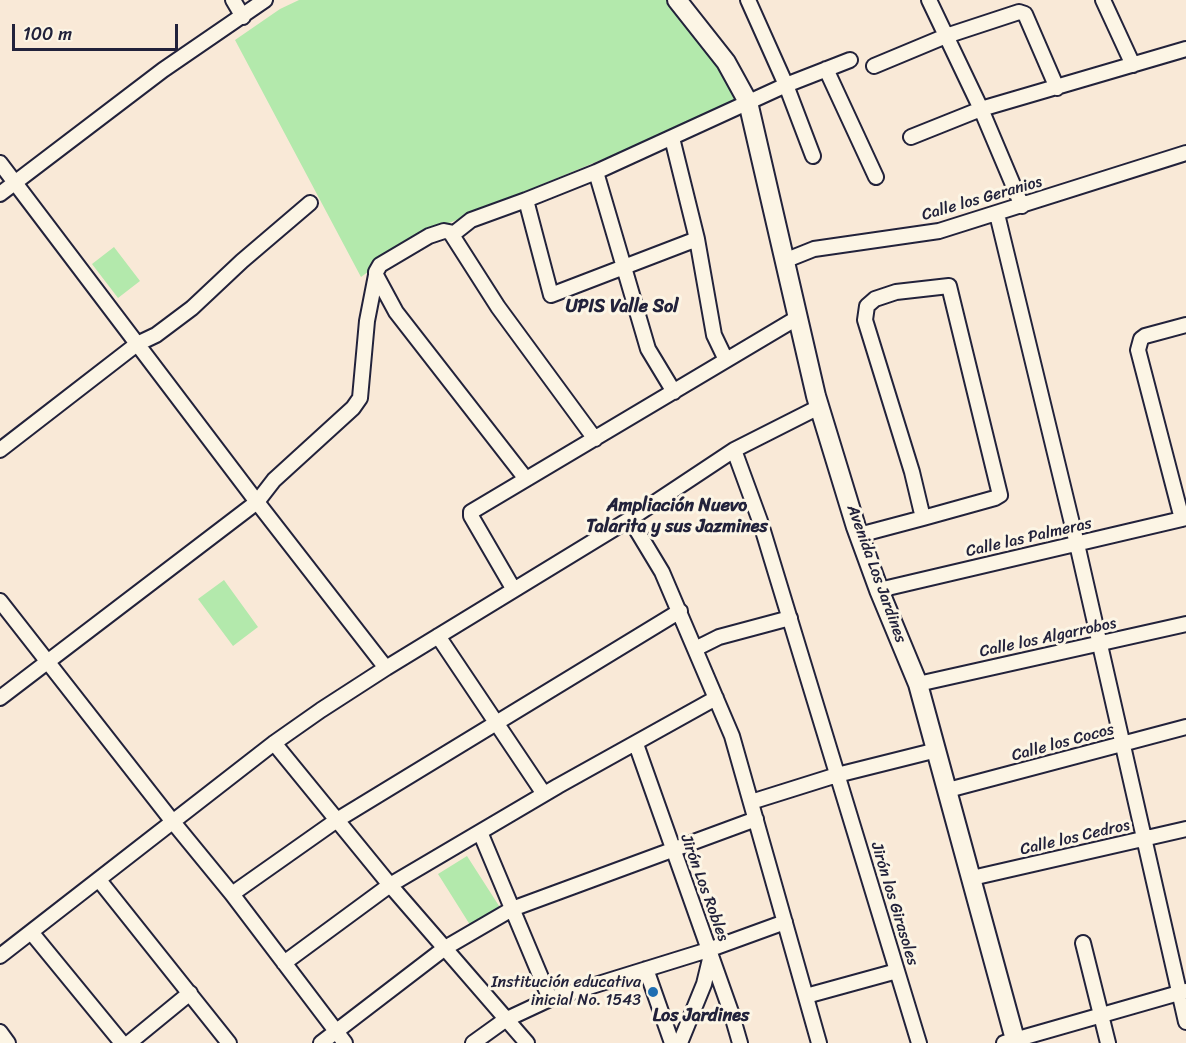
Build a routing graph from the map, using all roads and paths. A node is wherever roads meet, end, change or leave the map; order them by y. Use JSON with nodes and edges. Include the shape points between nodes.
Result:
{"nodes":[{"id":1,"x":233,"y":0,"type":"edge"},
{"id":2,"x":265,"y":0,"type":"edge"},
{"id":3,"x":677,"y":0,"type":"edge"},
{"id":4,"x":748,"y":0,"type":"edge"},
{"id":5,"x":929,"y":0,"type":"edge"},
{"id":6,"x":1103,"y":0,"type":"edge"},
{"id":7,"x":243,"y":17,"type":"junction"},
{"id":8,"x":946,"y":36,"type":"junction"},
{"id":9,"x":1186,"y":49,"type":"edge"},
{"id":10,"x":850,"y":60,"type":"dead end"},
{"id":11,"x":1133,"y":65,"type":"junction"},
{"id":12,"x":874,"y":66,"type":"dead end"},
{"id":13,"x":826,"y":69,"type":"junction"},
{"id":14,"x":786,"y":86,"type":"junction"},
{"id":15,"x":1057,"y":88,"type":"junction"},
{"id":16,"x":748,"y":102,"type":"junction"},
{"id":17,"x":981,"y":110,"type":"junction"},
{"id":18,"x":911,"y":137,"type":"dead end"},
{"id":19,"x":672,"y":138,"type":"junction"},
{"id":20,"x":1186,"y":153,"type":"edge"},
{"id":21,"x":813,"y":156,"type":"dead end"},
{"id":22,"x":0,"y":163,"type":"edge"},
{"id":23,"x":596,"y":172,"type":"junction"},
{"id":24,"x":876,"y":177,"type":"dead end"},
{"id":25,"x":15,"y":183,"type":"junction"},
{"id":26,"x":0,"y":194,"type":"edge"},
{"id":27,"x":526,"y":200,"type":"junction"},
{"id":28,"x":310,"y":203,"type":"dead end"},
{"id":29,"x":1022,"y":206,"type":"junction"},
{"id":30,"x":997,"y":214,"type":"junction"},
{"id":31,"x":454,"y":233,"type":"junction"},
{"id":32,"x":697,"y":239,"type":"junction"},
{"id":33,"x":784,"y":261,"type":"junction"},
{"id":34,"x":625,"y":268,"type":"junction"},
{"id":35,"x":376,"y":275,"type":"junction"},
{"id":36,"x":797,"y":318,"type":"junction"},
{"id":37,"x":1186,"y":325,"type":"edge"},
{"id":38,"x":136,"y":344,"type":"junction"},
{"id":39,"x":726,"y":360,"type":"junction"},
{"id":40,"x":674,"y":392,"type":"junction"},
{"id":41,"x":819,"y":407,"type":"junction"},
{"id":42,"x":595,"y":439,"type":"junction"},
{"id":43,"x":0,"y":450,"type":"edge"},
{"id":44,"x":734,"y":450,"type":"junction"},
{"id":45,"x":525,"y":479,"type":"junction"},
{"id":46,"x":257,"y":502,"type":"junction"},
{"id":47,"x":923,"y":518,"type":"junction"},
{"id":48,"x":1184,"y":518,"type":"edge"},
{"id":49,"x":630,"y":519,"type":"junction"},
{"id":50,"x":859,"y":535,"type":"junction"},
{"id":51,"x":1077,"y":544,"type":"junction"},
{"id":52,"x":514,"y":590,"type":"junction"},
{"id":53,"x":879,"y":591,"type":"junction"},
{"id":54,"x":0,"y":602,"type":"edge"},
{"id":55,"x":680,"y":611,"type":"junction"},
{"id":56,"x":790,"y":618,"type":"junction"},
{"id":57,"x":1186,"y":624,"type":"edge"},
{"id":58,"x":438,"y":636,"type":"junction"},
{"id":59,"x":1100,"y":644,"type":"junction"},
{"id":60,"x":695,"y":649,"type":"junction"},
{"id":61,"x":48,"y":661,"type":"junction"},
{"id":62,"x":386,"y":668,"type":"junction"},
{"id":63,"x":918,"y":684,"type":"junction"},
{"id":64,"x":0,"y":698,"type":"edge"},
{"id":65,"x":716,"y":699,"type":"junction"},
{"id":66,"x":496,"y":724,"type":"junction"},
{"id":67,"x":1186,"y":727,"type":"edge"},
{"id":68,"x":274,"y":743,"type":"junction"},
{"id":69,"x":636,"y":744,"type":"junction"},
{"id":70,"x":1124,"y":744,"type":"junction"},
{"id":71,"x":937,"y":750,"type":"junction"},
{"id":72,"x":837,"y":775,"type":"junction"},
{"id":73,"x":948,"y":790,"type":"junction"},
{"id":74,"x":544,"y":794,"type":"junction"},
{"id":75,"x":751,"y":802,"type":"junction"},
{"id":76,"x":756,"y":819,"type":"junction"},
{"id":77,"x":337,"y":820,"type":"junction"},
{"id":78,"x":173,"y":822,"type":"junction"},
{"id":79,"x":1186,"y":829,"type":"edge"},
{"id":80,"x":480,"y":832,"type":"junction"},
{"id":81,"x":1146,"y":838,"type":"junction"},
{"id":82,"x":673,"y":850,"type":"junction"},
{"id":83,"x":972,"y":878,"type":"junction"},
{"id":84,"x":99,"y":880,"type":"junction"},
{"id":85,"x":390,"y":885,"type":"junction"},
{"id":86,"x":232,"y":894,"type":"junction"},
{"id":87,"x":512,"y":909,"type":"junction"},
{"id":88,"x":785,"y":922,"type":"junction"},
{"id":89,"x":31,"y":932,"type":"junction"},
{"id":90,"x":1083,"y":943,"type":"dead end"},
{"id":91,"x":445,"y":948,"type":"junction"},
{"id":92,"x":710,"y":952,"type":"junction"},
{"id":93,"x":0,"y":956,"type":"edge"},
{"id":94,"x":284,"y":963,"type":"junction"},
{"id":95,"x":646,"y":969,"type":"junction"},
{"id":96,"x":897,"y":971,"type":"junction"},
{"id":97,"x":1182,"y":991,"type":"edge"},
{"id":98,"x":190,"y":993,"type":"junction"},
{"id":99,"x":806,"y":996,"type":"junction"},
{"id":100,"x":550,"y":999,"type":"junction"},
{"id":101,"x":1101,"y":1015,"type":"junction"},
{"id":102,"x":505,"y":1020,"type":"junction"},
{"id":103,"x":1186,"y":1022,"type":"edge"},
{"id":104,"x":0,"y":1032,"type":"edge"},
{"id":105,"x":340,"y":1037,"type":"edge"},
{"id":106,"x":1012,"y":1042,"type":"edge"},
{"id":107,"x":8,"y":1043,"type":"edge"},
{"id":108,"x":122,"y":1043,"type":"edge"},
{"id":109,"x":129,"y":1043,"type":"edge"},
{"id":110,"x":229,"y":1043,"type":"edge"},
{"id":111,"x":321,"y":1043,"type":"edge"},
{"id":112,"x":473,"y":1043,"type":"edge"},
{"id":113,"x":527,"y":1043,"type":"edge"},
{"id":114,"x":672,"y":1043,"type":"edge"},
{"id":115,"x":680,"y":1043,"type":"edge"},
{"id":116,"x":740,"y":1043,"type":"edge"},
{"id":117,"x":819,"y":1043,"type":"edge"},
{"id":118,"x":919,"y":1043,"type":"edge"},
{"id":119,"x":1108,"y":1043,"type":"edge"}],
"edges":[{"from":1,"to":7,"type":"street"},
{"from":2,"to":7,"type":"street"},
{"from":3,"to":16,"type":"street","name":"Avenida Los Jardines","via":[[726,62]]},
{"from":4,"to":14,"type":"street"},
{"from":5,"to":8,"type":"street"},
{"from":6,"to":11,"type":"street"},
{"from":7,"to":25,"type":"street","via":[[163,70]]},
{"from":8,"to":12,"type":"street"},
{"from":8,"to":15,"type":"street","via":[[1019,12],[1025,14]]},
{"from":8,"to":17,"type":"street"},
{"from":9,"to":11,"type":"street"},
{"from":10,"to":13,"type":"street"},
{"from":11,"to":15,"type":"street"},
{"from":13,"to":14,"type":"street"},
{"from":13,"to":24,"type":"street"},
{"from":14,"to":16,"type":"street"},
{"from":14,"to":21,"type":"street"},
{"from":15,"to":17,"type":"street"},
{"from":16,"to":19,"type":"street"},
{"from":16,"to":33,"type":"street","name":"Avenida Los Jardines"},
{"from":17,"to":18,"type":"street"},
{"from":17,"to":29,"type":"street"},
{"from":19,"to":23,"type":"street"},
{"from":19,"to":32,"type":"street"},
{"from":20,"to":29,"type":"street","name":"Calle los Geranios"},
{"from":22,"to":25,"type":"street"},
{"from":23,"to":27,"type":"street"},
{"from":23,"to":34,"type":"street"},
{"from":25,"to":26,"type":"street"},
{"from":25,"to":38,"type":"street"},
{"from":27,"to":31,"type":"street","via":[[471,220]]},
{"from":27,"to":34,"type":"street","via":[[551,295]]},
{"from":28,"to":38,"type":"street","via":[[192,308],[156,335]]},
{"from":29,"to":30,"type":"street","name":"Calle los Geranios"},
{"from":30,"to":33,"type":"street","name":"Calle los Geranios","via":[[939,231],[814,249]]},
{"from":30,"to":51,"type":"street"},
{"from":31,"to":35,"type":"street","via":[[444,231],[429,236],[380,265]]},
{"from":31,"to":42,"type":"street","via":[[498,307]]},
{"from":32,"to":34,"type":"street"},
{"from":32,"to":39,"type":"street","via":[[714,335]]},
{"from":33,"to":36,"type":"street","name":"Avenida Los Jardines"},
{"from":34,"to":40,"type":"street","via":[[648,349]]},
{"from":35,"to":45,"type":"street","via":[[396,312]]},
{"from":35,"to":46,"type":"street","via":[[360,398],[274,480]]},
{"from":36,"to":39,"type":"street"},
{"from":36,"to":41,"type":"street","name":"Avenida Los Jardines"},
{"from":37,"to":48,"type":"street","via":[[1145,336],[1138,350]]},
{"from":38,"to":43,"type":"street"},
{"from":38,"to":46,"type":"street"},
{"from":39,"to":40,"type":"street"},
{"from":40,"to":42,"type":"street"},
{"from":41,"to":44,"type":"street"},
{"from":41,"to":50,"type":"street","name":"Avenida Los Jardines"},
{"from":42,"to":45,"type":"street"},
{"from":44,"to":49,"type":"street"},
{"from":44,"to":56,"type":"street","name":"Jirón los Girasoles"},
{"from":45,"to":52,"type":"street","via":[[471,512]]},
{"from":46,"to":61,"type":"street"},
{"from":46,"to":62,"type":"street"},
{"from":47,"to":47,"type":"street","via":[[1000,495],[950,286],[896,292],[875,299],[867,306],[865,320]]},
{"from":47,"to":50,"type":"street"},
{"from":48,"to":51,"type":"street","name":"Calle las Palmeras"},
{"from":49,"to":52,"type":"street"},
{"from":49,"to":55,"type":"street"},
{"from":50,"to":53,"type":"street","name":"Avenida Los Jardines"},
{"from":51,"to":53,"type":"street","name":"Calle las Palmeras"},
{"from":51,"to":59,"type":"street"},
{"from":52,"to":58,"type":"street"},
{"from":53,"to":63,"type":"street","name":"Avenida Los Jardines"},
{"from":54,"to":61,"type":"street"},
{"from":55,"to":60,"type":"street"},
{"from":55,"to":66,"type":"street"},
{"from":56,"to":60,"type":"street","via":[[719,637]]},
{"from":56,"to":72,"type":"street","name":"Jirón los Girasoles"},
{"from":57,"to":59,"type":"street","name":"Calle los Algarrobos"},
{"from":58,"to":62,"type":"street"},
{"from":58,"to":66,"type":"street"},
{"from":59,"to":63,"type":"street","name":"Calle los Algarrobos"},
{"from":59,"to":70,"type":"street"},
{"from":60,"to":65,"type":"street"},
{"from":61,"to":64,"type":"street"},
{"from":61,"to":78,"type":"street"},
{"from":62,"to":68,"type":"street"},
{"from":63,"to":71,"type":"street","name":"Avenida Los Jardines"},
{"from":65,"to":69,"type":"street"},
{"from":65,"to":75,"type":"street","via":[[732,736]]},
{"from":66,"to":74,"type":"street"},
{"from":66,"to":77,"type":"street"},
{"from":67,"to":70,"type":"street","name":"Calle los Cocos"},
{"from":68,"to":77,"type":"street"},
{"from":68,"to":78,"type":"street"},
{"from":69,"to":74,"type":"street"},
{"from":69,"to":82,"type":"street","name":"Jirón Los Robles"},
{"from":70,"to":73,"type":"street","name":"Calle los Cocos"},
{"from":70,"to":81,"type":"street"},
{"from":71,"to":72,"type":"street"},
{"from":71,"to":73,"type":"street","name":"Avenida Los Jardines"},
{"from":72,"to":75,"type":"street"},
{"from":72,"to":96,"type":"street","name":"Jirón los Girasoles"},
{"from":73,"to":83,"type":"street","name":"Avenida Los Jardines"},
{"from":74,"to":80,"type":"street"},
{"from":75,"to":76,"type":"street"},
{"from":76,"to":82,"type":"street"},
{"from":76,"to":88,"type":"street"},
{"from":77,"to":85,"type":"street"},
{"from":77,"to":86,"type":"street"},
{"from":78,"to":84,"type":"street"},
{"from":78,"to":86,"type":"street"},
{"from":79,"to":81,"type":"street","name":"Calle los Cedros"},
{"from":80,"to":85,"type":"street"},
{"from":80,"to":87,"type":"street"},
{"from":81,"to":83,"type":"street","name":"Calle los Cedros"},
{"from":81,"to":97,"type":"street"},
{"from":82,"to":87,"type":"street"},
{"from":82,"to":92,"type":"street","name":"Jirón Los Robles"},
{"from":83,"to":106,"type":"street","name":"Avenida Los Jardines"},
{"from":84,"to":89,"type":"street"},
{"from":84,"to":98,"type":"street"},
{"from":85,"to":91,"type":"street"},
{"from":85,"to":94,"type":"street"},
{"from":86,"to":94,"type":"street"},
{"from":87,"to":91,"type":"street"},
{"from":87,"to":100,"type":"street"},
{"from":88,"to":92,"type":"street"},
{"from":88,"to":99,"type":"street"},
{"from":89,"to":93,"type":"street"},
{"from":89,"to":108,"type":"street"},
{"from":90,"to":101,"type":"street"},
{"from":91,"to":102,"type":"street"},
{"from":91,"to":105,"type":"street"},
{"from":92,"to":95,"type":"street"},
{"from":92,"to":115,"type":"street","via":[[704,984]]},
{"from":92,"to":116,"type":"street","name":"Jirón Los Robles"},
{"from":94,"to":105,"type":"street"},
{"from":95,"to":100,"type":"street"},
{"from":95,"to":114,"type":"street"},
{"from":96,"to":99,"type":"street"},
{"from":96,"to":118,"type":"street","name":"Jirón los Girasoles"},
{"from":97,"to":101,"type":"street"},
{"from":97,"to":103,"type":"street"},
{"from":98,"to":109,"type":"street"},
{"from":98,"to":110,"type":"street"},
{"from":99,"to":117,"type":"street"},
{"from":100,"to":102,"type":"street"},
{"from":101,"to":106,"type":"street"},
{"from":101,"to":119,"type":"street"},
{"from":102,"to":112,"type":"street"},
{"from":102,"to":113,"type":"street"},
{"from":104,"to":107,"type":"street"},
{"from":105,"to":111,"type":"street"}]}
